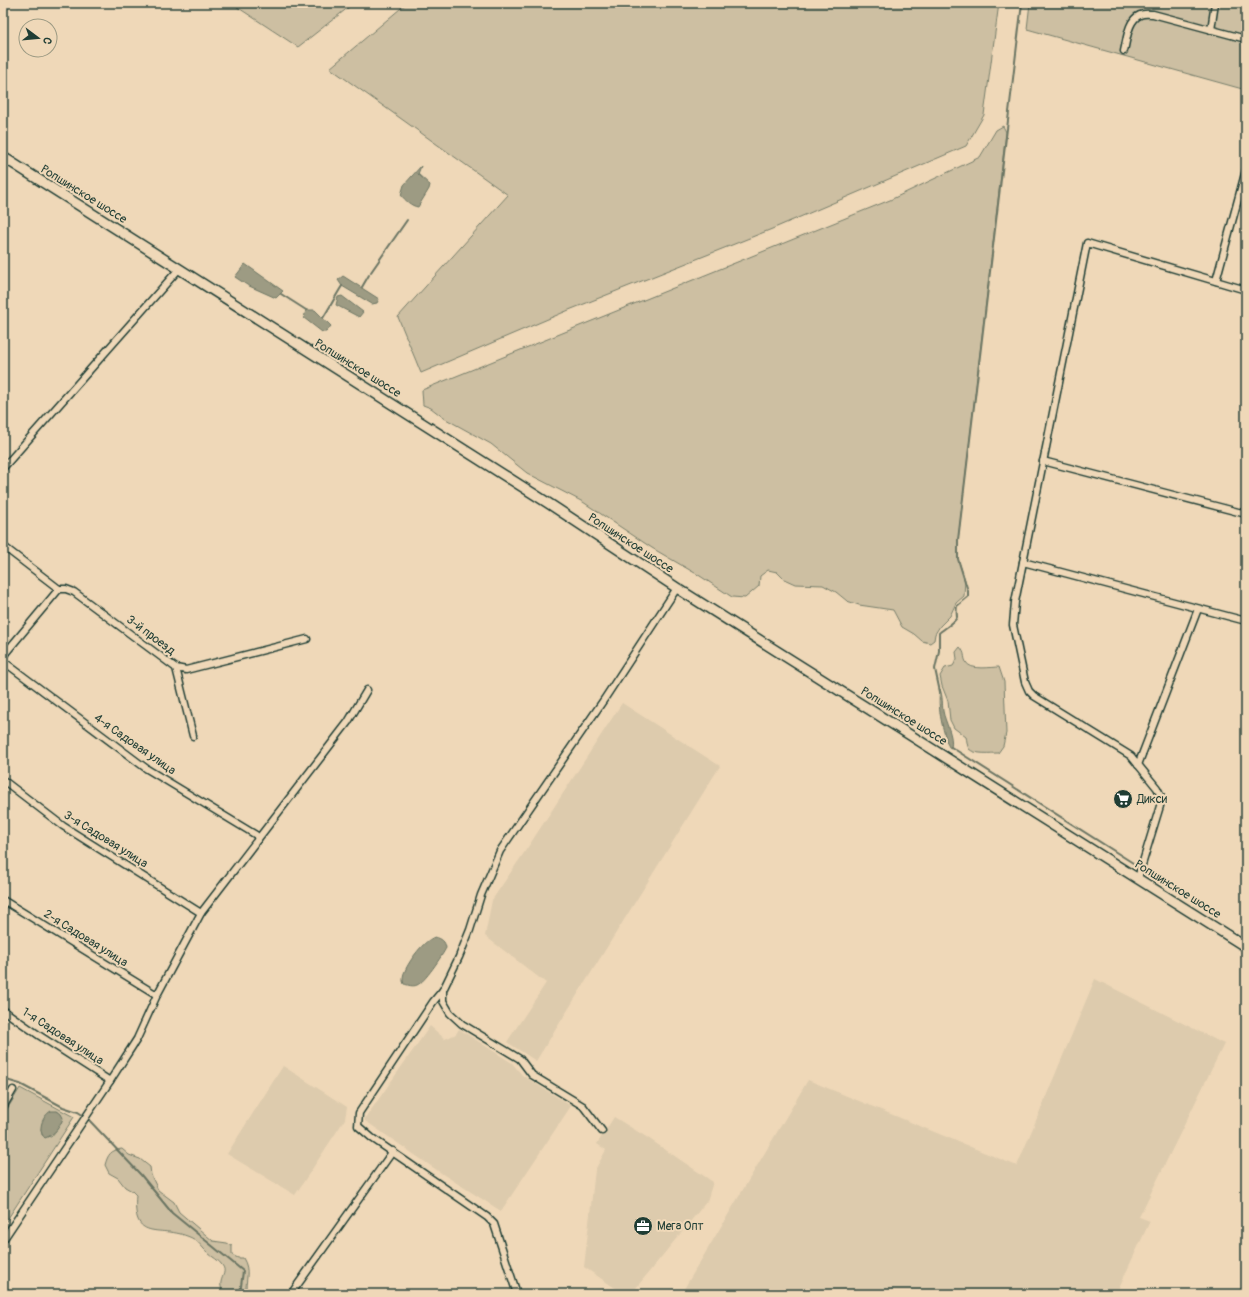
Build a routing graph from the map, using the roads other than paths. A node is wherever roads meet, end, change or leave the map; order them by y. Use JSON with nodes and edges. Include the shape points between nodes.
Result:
{"nodes":[{"id":1,"x":1215,"y":3,"type":"edge"},
{"id":2,"x":1211,"y":30,"type":"junction"},
{"id":3,"x":1246,"y":39,"type":"edge"},
{"id":4,"x":1124,"y":51,"type":"dead end"},
{"id":5,"x":3,"y":157,"type":"edge"},
{"id":6,"x":1246,"y":170,"type":"edge"},
{"id":7,"x":179,"y":269,"type":"junction"},
{"id":8,"x":1216,"y":281,"type":"junction"},
{"id":9,"x":1246,"y":290,"type":"edge"},
{"id":10,"x":1043,"y":461,"type":"junction"},
{"id":11,"x":3,"y":468,"type":"edge"},
{"id":12,"x":1246,"y":514,"type":"edge"},
{"id":13,"x":3,"y":546,"type":"edge"},
{"id":14,"x":1023,"y":562,"type":"junction"},
{"id":15,"x":677,"y":588,"type":"junction"},
{"id":16,"x":59,"y":589,"type":"junction"},
{"id":17,"x":1198,"y":609,"type":"junction"},
{"id":18,"x":1246,"y":621,"type":"edge"},
{"id":19,"x":307,"y":639,"type":"dead end"},
{"id":20,"x":3,"y":656,"type":"edge"},
{"id":21,"x":3,"y":661,"type":"edge"},
{"id":22,"x":176,"y":668,"type":"junction"},
{"id":23,"x":367,"y":690,"type":"dead end"},
{"id":24,"x":193,"y":736,"type":"dead end"},
{"id":25,"x":1138,"y":765,"type":"junction"},
{"id":26,"x":3,"y":780,"type":"edge"},
{"id":27,"x":258,"y":839,"type":"junction"},
{"id":28,"x":1138,"y":878,"type":"junction"},
{"id":29,"x":3,"y":900,"type":"edge"},
{"id":30,"x":201,"y":913,"type":"junction"},
{"id":31,"x":1246,"y":947,"type":"edge"},
{"id":32,"x":443,"y":990,"type":"junction"},
{"id":33,"x":157,"y":995,"type":"junction"},
{"id":34,"x":3,"y":1010,"type":"edge"},
{"id":35,"x":110,"y":1081,"type":"junction"},
{"id":36,"x":13,"y":1090,"type":"dead end"},
{"id":37,"x":3,"y":1108,"type":"edge"},
{"id":38,"x":602,"y":1131,"type":"dead end"},
{"id":39,"x":393,"y":1152,"type":"junction"},
{"id":40,"x":3,"y":1240,"type":"edge"},
{"id":41,"x":291,"y":1294,"type":"edge"},
{"id":42,"x":517,"y":1294,"type":"edge"}],
"edges":[{"from":1,"to":2,"type":"street"},
{"from":2,"to":3,"type":"street"},
{"from":2,"to":4,"type":"street","via":[[1153,14],[1141,14],[1134,19],[1129,29]]},
{"from":5,"to":7,"type":"main road","name":"Ропшинское шоссе"},
{"from":6,"to":8,"type":"street"},
{"from":7,"to":11,"type":"street"},
{"from":7,"to":15,"type":"main road","name":"Ропшинское шоссе"},
{"from":8,"to":9,"type":"street"},
{"from":8,"to":10,"type":"street","via":[[1087,243]]},
{"from":10,"to":12,"type":"street"},
{"from":10,"to":14,"type":"street"},
{"from":13,"to":16,"type":"street"},
{"from":14,"to":17,"type":"street"},
{"from":14,"to":25,"type":"street","via":[[1014,602],[1013,625],[1029,691],[1131,756]]},
{"from":15,"to":28,"type":"main road","name":"Ропшинское шоссе"},
{"from":15,"to":32,"type":"street","via":[[500,852],[480,895],[470,930]]},
{"from":16,"to":20,"type":"street"},
{"from":16,"to":22,"type":"street","name":"3-й проезд","via":[[74,592]]},
{"from":17,"to":18,"type":"street"},
{"from":17,"to":25,"type":"street"},
{"from":19,"to":22,"type":"street","name":"3-й проезд","via":[[186,670]]},
{"from":21,"to":27,"type":"street","name":"4-я Садовая улица","via":[[147,769],[256,835]]},
{"from":22,"to":24,"type":"street"},
{"from":23,"to":27,"type":"street","via":[[348,722]]},
{"from":25,"to":28,"type":"street","via":[[1161,796]]},
{"from":26,"to":30,"type":"street","name":"3-я Садовая улица","via":[[63,826]]},
{"from":27,"to":30,"type":"street"},
{"from":28,"to":31,"type":"main road","name":"Ропшинское шоссе"},
{"from":29,"to":33,"type":"street","name":"2-я Садовая улица"},
{"from":30,"to":33,"type":"street"},
{"from":32,"to":38,"type":"street","via":[[443,1002],[462,1024],[520,1059],[532,1075],[583,1106]]},
{"from":32,"to":39,"type":"street","via":[[358,1113],[358,1126]]},
{"from":33,"to":35,"type":"street","via":[[137,1039]]},
{"from":34,"to":35,"type":"street","name":"1-я Садовая улица"},
{"from":35,"to":40,"type":"street"},
{"from":36,"to":37,"type":"street"},
{"from":39,"to":41,"type":"street"},
{"from":39,"to":42,"type":"street","via":[[494,1224]]}]}
